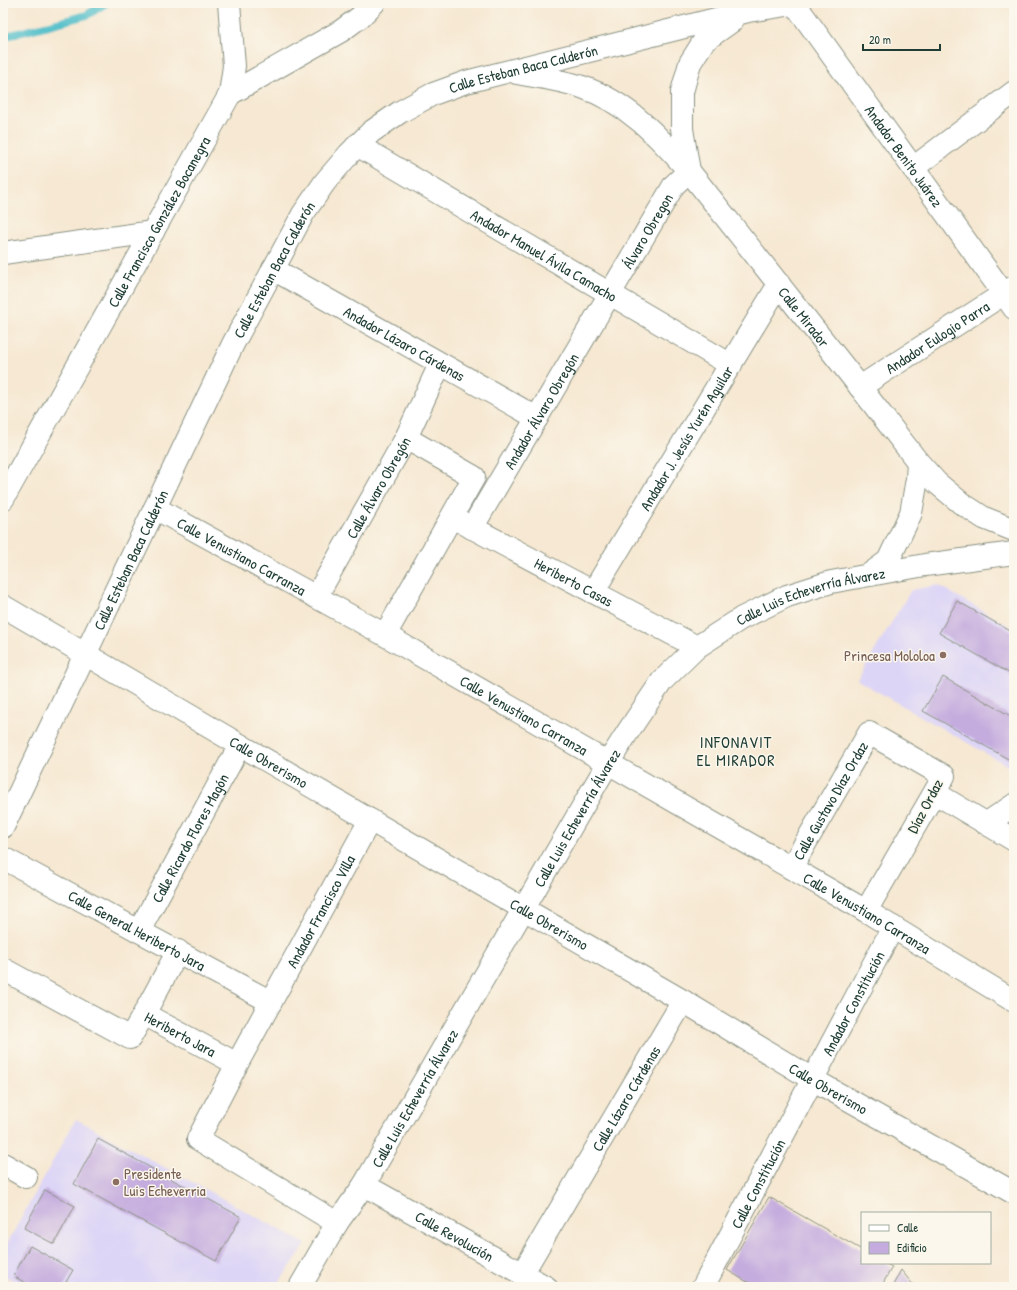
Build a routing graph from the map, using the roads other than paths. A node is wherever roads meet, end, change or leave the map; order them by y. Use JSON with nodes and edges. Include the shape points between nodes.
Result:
{"nodes":[{"id":1,"x":374,"y":3,"type":"edge"},
{"id":2,"x":229,"y":4,"type":"edge"},
{"id":3,"x":797,"y":4,"type":"edge"},
{"id":4,"x":748,"y":11,"type":"junction"},
{"id":5,"x":508,"y":72,"type":"junction"},
{"id":6,"x":1014,"y":92,"type":"edge"},
{"id":7,"x":230,"y":94,"type":"junction"},
{"id":8,"x":357,"y":145,"type":"junction"},
{"id":9,"x":913,"y":168,"type":"junction"},
{"id":10,"x":689,"y":171,"type":"junction"},
{"id":11,"x":153,"y":232,"type":"junction"},
{"id":12,"x":3,"y":253,"type":"edge"},
{"id":13,"x":273,"y":270,"type":"junction"},
{"id":14,"x":779,"y":284,"type":"junction"},
{"id":15,"x":610,"y":294,"type":"junction"},
{"id":16,"x":1011,"y":296,"type":"edge"},
{"id":17,"x":440,"y":364,"type":"junction"},
{"id":18,"x":731,"y":365,"type":"junction"},
{"id":19,"x":860,"y":387,"type":"junction"},
{"id":20,"x":537,"y":418,"type":"junction"},
{"id":21,"x":406,"y":438,"type":"junction"},
{"id":22,"x":918,"y":462,"type":"junction"},
{"id":23,"x":3,"y":499,"type":"edge"},
{"id":24,"x":155,"y":508,"type":"junction"},
{"id":25,"x":452,"y":517,"type":"junction"},
{"id":26,"x":472,"y":528,"type":"junction"},
{"id":27,"x":1014,"y":530,"type":"edge"},
{"id":28,"x":1012,"y":558,"type":"edge"},
{"id":29,"x":870,"y":574,"type":"junction"},
{"id":30,"x":593,"y":592,"type":"junction"},
{"id":31,"x":316,"y":597,"type":"junction"},
{"id":32,"x":3,"y":606,"type":"edge"},
{"id":33,"x":385,"y":635,"type":"junction"},
{"id":34,"x":697,"y":648,"type":"junction"},
{"id":35,"x":85,"y":654,"type":"junction"},
{"id":36,"x":869,"y":733,"type":"joint"},
{"id":37,"x":240,"y":745,"type":"junction"},
{"id":38,"x":608,"y":763,"type":"junction"},
{"id":39,"x":935,"y":793,"type":"junction"},
{"id":40,"x":1014,"y":805,"type":"edge"},
{"id":41,"x":370,"y":820,"type":"junction"},
{"id":42,"x":987,"y":823,"type":"junction"},
{"id":43,"x":3,"y":827,"type":"edge"},
{"id":44,"x":1014,"y":840,"type":"edge"},
{"id":45,"x":3,"y":858,"type":"edge"},
{"id":46,"x":790,"y":868,"type":"junction"},
{"id":47,"x":524,"y":909,"type":"junction"},
{"id":48,"x":866,"y":911,"type":"junction"},
{"id":49,"x":893,"y":927,"type":"junction"},
{"id":50,"x":139,"y":931,"type":"junction"},
{"id":51,"x":178,"y":951,"type":"junction"},
{"id":52,"x":3,"y":969,"type":"edge"},
{"id":53,"x":683,"y":1001,"type":"junction"},
{"id":54,"x":1014,"y":1001,"type":"edge"},
{"id":55,"x":271,"y":1002,"type":"junction"},
{"id":56,"x":144,"y":1014,"type":"junction"},
{"id":57,"x":237,"y":1064,"type":"junction"},
{"id":58,"x":812,"y":1079,"type":"junction"},
{"id":59,"x":3,"y":1164,"type":"edge"},
{"id":60,"x":26,"y":1176,"type":"dead end"},
{"id":61,"x":364,"y":1186,"type":"junction"},
{"id":62,"x":1014,"y":1193,"type":"edge"},
{"id":63,"x":337,"y":1223,"type":"junction"},
{"id":64,"x":522,"y":1274,"type":"junction"},
{"id":65,"x":300,"y":1287,"type":"edge"},
{"id":66,"x":546,"y":1287,"type":"edge"},
{"id":67,"x":703,"y":1287,"type":"edge"}],
"edges":[{"from":1,"to":7,"type":"street","via":[[341,31]]},
{"from":2,"to":7,"type":"street","via":[[234,66]]},
{"from":3,"to":4,"type":"street","name":"Calle Esteban Baca Calderón"},
{"from":3,"to":9,"type":"street","name":"Andador Benito Juárez"},
{"from":4,"to":5,"type":"street","name":"Calle Esteban Baca Calderón"},
{"from":4,"to":10,"type":"street","name":"Calle Mirador","via":[[704,41],[690,63],[682,92],[682,129]]},
{"from":5,"to":8,"type":"street","name":"Calle Esteban Baca Calderón","via":[[466,82],[433,94],[400,112]]},
{"from":5,"to":10,"type":"street","name":"Calle Mirador","via":[[582,87],[612,100],[663,142]]},
{"from":6,"to":9,"type":"street"},
{"from":7,"to":11,"type":"street","name":"Calle Francisco González Bocanegra"},
{"from":8,"to":13,"type":"street","name":"Calle Esteban Baca Calderón","via":[[325,182],[303,214]]},
{"from":8,"to":15,"type":"street","name":"Andador Manuel Ávila Camacho"},
{"from":9,"to":16,"type":"street","name":"Andador Benito Juárez"},
{"from":10,"to":14,"type":"street","name":"Calle Mirador"},
{"from":10,"to":15,"type":"street","name":"Álvaro Obregon","via":[[674,185]]},
{"from":11,"to":12,"type":"street"},
{"from":11,"to":23,"type":"street","name":"Calle Francisco González Bocanegra"},
{"from":13,"to":17,"type":"street","name":"Andador Lázaro Cárdenas"},
{"from":13,"to":24,"type":"street","name":"Calle Esteban Baca Calderón","via":[[233,344]]},
{"from":14,"to":18,"type":"street","name":"Andador J. Jesús Yurén Aguilar"},
{"from":14,"to":19,"type":"street","name":"Calle Mirador"},
{"from":15,"to":18,"type":"street","name":"Andador Manuel Ávila Camacho"},
{"from":15,"to":20,"type":"street","name":"Andador Álvaro Obregón"},
{"from":16,"to":19,"type":"street","name":"Andador Eulogio Parra"},
{"from":17,"to":20,"type":"street","name":"Andador Lázaro Cárdenas"},
{"from":17,"to":21,"type":"street"},
{"from":18,"to":30,"type":"street","name":"Andador J. Jesús Yurén Aguilar"},
{"from":19,"to":22,"type":"street","name":"Calle Mirador"},
{"from":20,"to":26,"type":"street","name":"Andador Álvaro Obregón"},
{"from":21,"to":25,"type":"street","name":"Calle Álvaro Obregón","via":[[474,477]]},
{"from":21,"to":31,"type":"street","name":"Calle Álvaro Obregón"},
{"from":22,"to":27,"type":"street","name":"Calle Mirador","via":[[937,483],[961,503],[984,518]]},
{"from":22,"to":29,"type":"street","via":[[912,513],[888,561]]},
{"from":24,"to":31,"type":"street","name":"Calle Venustiano Carranza"},
{"from":24,"to":35,"type":"street","name":"Calle Esteban Baca Calderón"},
{"from":25,"to":26,"type":"street","name":"Heriberto Casas"},
{"from":25,"to":33,"type":"street","name":"Calle Álvaro Obregón"},
{"from":26,"to":30,"type":"street","name":"Heriberto Casas"},
{"from":28,"to":29,"type":"street","name":"Calle Luis Echeverría Álvarez","via":[[925,565]]},
{"from":29,"to":34,"type":"street","name":"Calle Luis Echeverría Álvarez","via":[[831,582],[787,596],[742,618]]},
{"from":30,"to":34,"type":"street","name":"Heriberto Casas"},
{"from":31,"to":33,"type":"street","name":"Calle Venustiano Carranza"},
{"from":32,"to":35,"type":"street","name":"Calle Obrerismo"},
{"from":33,"to":38,"type":"street","name":"Calle Venustiano Carranza"},
{"from":34,"to":38,"type":"street","name":"Calle Luis Echeverría Álvarez","via":[[662,681]]},
{"from":35,"to":37,"type":"street","name":"Calle Obrerismo"},
{"from":35,"to":43,"type":"street","name":"Calle Esteban Baca Calderón"},
{"from":36,"to":39,"type":"street","name":"Díaz Ordaz","via":[[944,776]]},
{"from":36,"to":46,"type":"street","name":"Calle Gustavo Díaz Ordaz"},
{"from":37,"to":41,"type":"street","name":"Calle Obrerismo"},
{"from":37,"to":50,"type":"street","name":"Calle Ricardo Flores Magón"},
{"from":38,"to":46,"type":"street","name":"Calle Venustiano Carranza"},
{"from":38,"to":47,"type":"street","name":"Calle Luis Echeverría Álvarez"},
{"from":39,"to":42,"type":"street"},
{"from":39,"to":48,"type":"street","name":"Díaz Ordaz"},
{"from":40,"to":42,"type":"street"},
{"from":41,"to":47,"type":"street","name":"Calle Obrerismo"},
{"from":41,"to":55,"type":"street","name":"Andador Francisco Villa"},
{"from":42,"to":44,"type":"street"},
{"from":45,"to":50,"type":"street","name":"Calle General Heriberto Jara"},
{"from":46,"to":48,"type":"street","name":"Calle Venustiano Carranza"},
{"from":47,"to":53,"type":"street","name":"Calle Obrerismo"},
{"from":47,"to":61,"type":"street","name":"Calle Luis Echeverría Álvarez"},
{"from":48,"to":49,"type":"street","name":"Calle Venustiano Carranza"},
{"from":49,"to":54,"type":"street","name":"Calle Venustiano Carranza"},
{"from":49,"to":58,"type":"street","name":"Andador Constitución"},
{"from":50,"to":51,"type":"street","name":"Calle General Heriberto Jara"},
{"from":51,"to":55,"type":"street","name":"Calle General Heriberto Jara"},
{"from":51,"to":56,"type":"street","name":"Heriberto Jara"},
{"from":52,"to":56,"type":"street","via":[[130,1038]]},
{"from":53,"to":58,"type":"street","name":"Calle Obrerismo"},
{"from":53,"to":64,"type":"street","name":"Calle Lázaro Cárdenas"},
{"from":55,"to":57,"type":"street","name":"Andador Francisco Villa"},
{"from":56,"to":57,"type":"street","name":"Heriberto Jara"},
{"from":57,"to":63,"type":"street","via":[[198,1139]]},
{"from":58,"to":62,"type":"street","name":"Calle Obrerismo"},
{"from":58,"to":67,"type":"street","name":"Calle Constitución"},
{"from":59,"to":60,"type":"street"},
{"from":61,"to":63,"type":"street","name":"Calle Luis Echeverría Álvarez"},
{"from":61,"to":64,"type":"street","name":"Calle Revolución"},
{"from":63,"to":65,"type":"street","name":"Calle Luis Echeverría Álvarez"},
{"from":64,"to":66,"type":"street","name":"Calle Revolución"}]}
